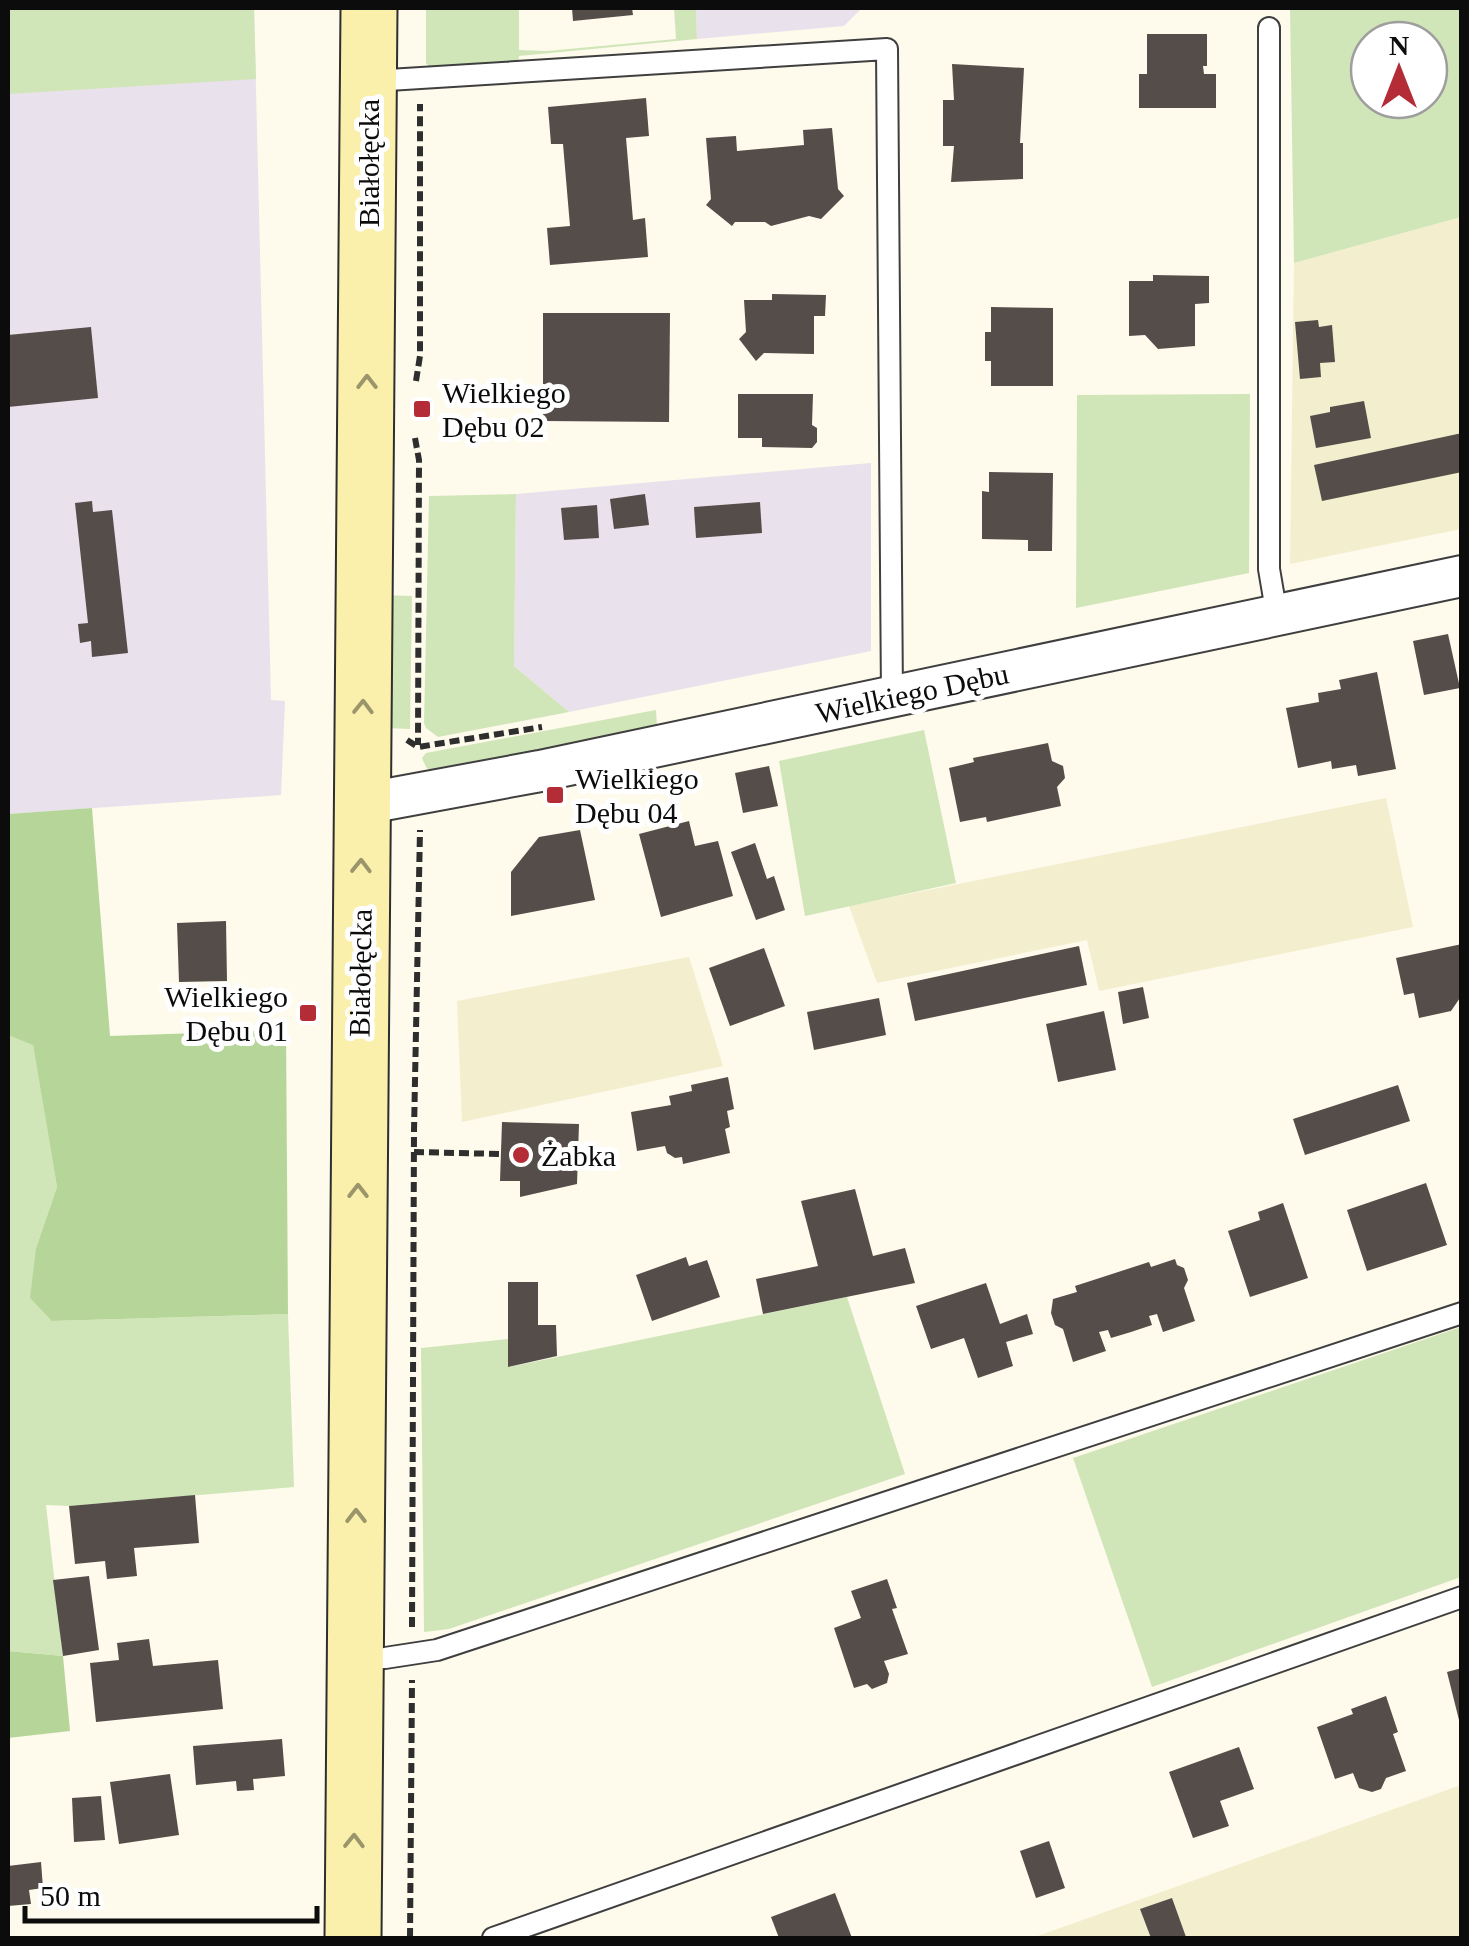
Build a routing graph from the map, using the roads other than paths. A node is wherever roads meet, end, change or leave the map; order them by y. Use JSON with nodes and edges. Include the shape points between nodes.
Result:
{"nodes":[{"id":1,"x":369,"y":8,"type":"edge"},
{"id":2,"x":1270,"y":28,"type":"dead end"},
{"id":3,"x":394,"y":81,"type":"junction"},
{"id":4,"x":1462,"y":576,"type":"edge"},
{"id":5,"x":1278,"y":616,"type":"junction"},
{"id":6,"x":892,"y":696,"type":"junction"},
{"id":7,"x":362,"y":804,"type":"junction"},
{"id":8,"x":1462,"y":1313,"type":"edge"},
{"id":9,"x":1462,"y":1598,"type":"edge"},
{"id":10,"x":356,"y":1659,"type":"junction"},
{"id":11,"x":353,"y":1938,"type":"edge"},
{"id":12,"x":493,"y":1938,"type":"edge"}],
"edges":[{"from":1,"to":3,"type":"street","name":"Białołęcka"},
{"from":2,"to":5,"type":"lane","via":[[1269,569]]},
{"from":3,"to":6,"type":"lane","via":[[887,49]]},
{"from":7,"to":3,"type":"street","name":"Białołęcka","one_way":true},
{"from":4,"to":5,"type":"street","name":"Wielkiego Dębu"},
{"from":5,"to":6,"type":"street","name":"Wielkiego Dębu"},
{"from":6,"to":7,"type":"street","name":"Wielkiego Dębu"},
{"from":10,"to":7,"type":"street","name":"Białołęcka","one_way":true},
{"from":8,"to":10,"type":"lane","via":[[437,1650]]},
{"from":9,"to":12,"type":"lane"},
{"from":11,"to":10,"type":"street","name":"Białołęcka","one_way":true}]}
